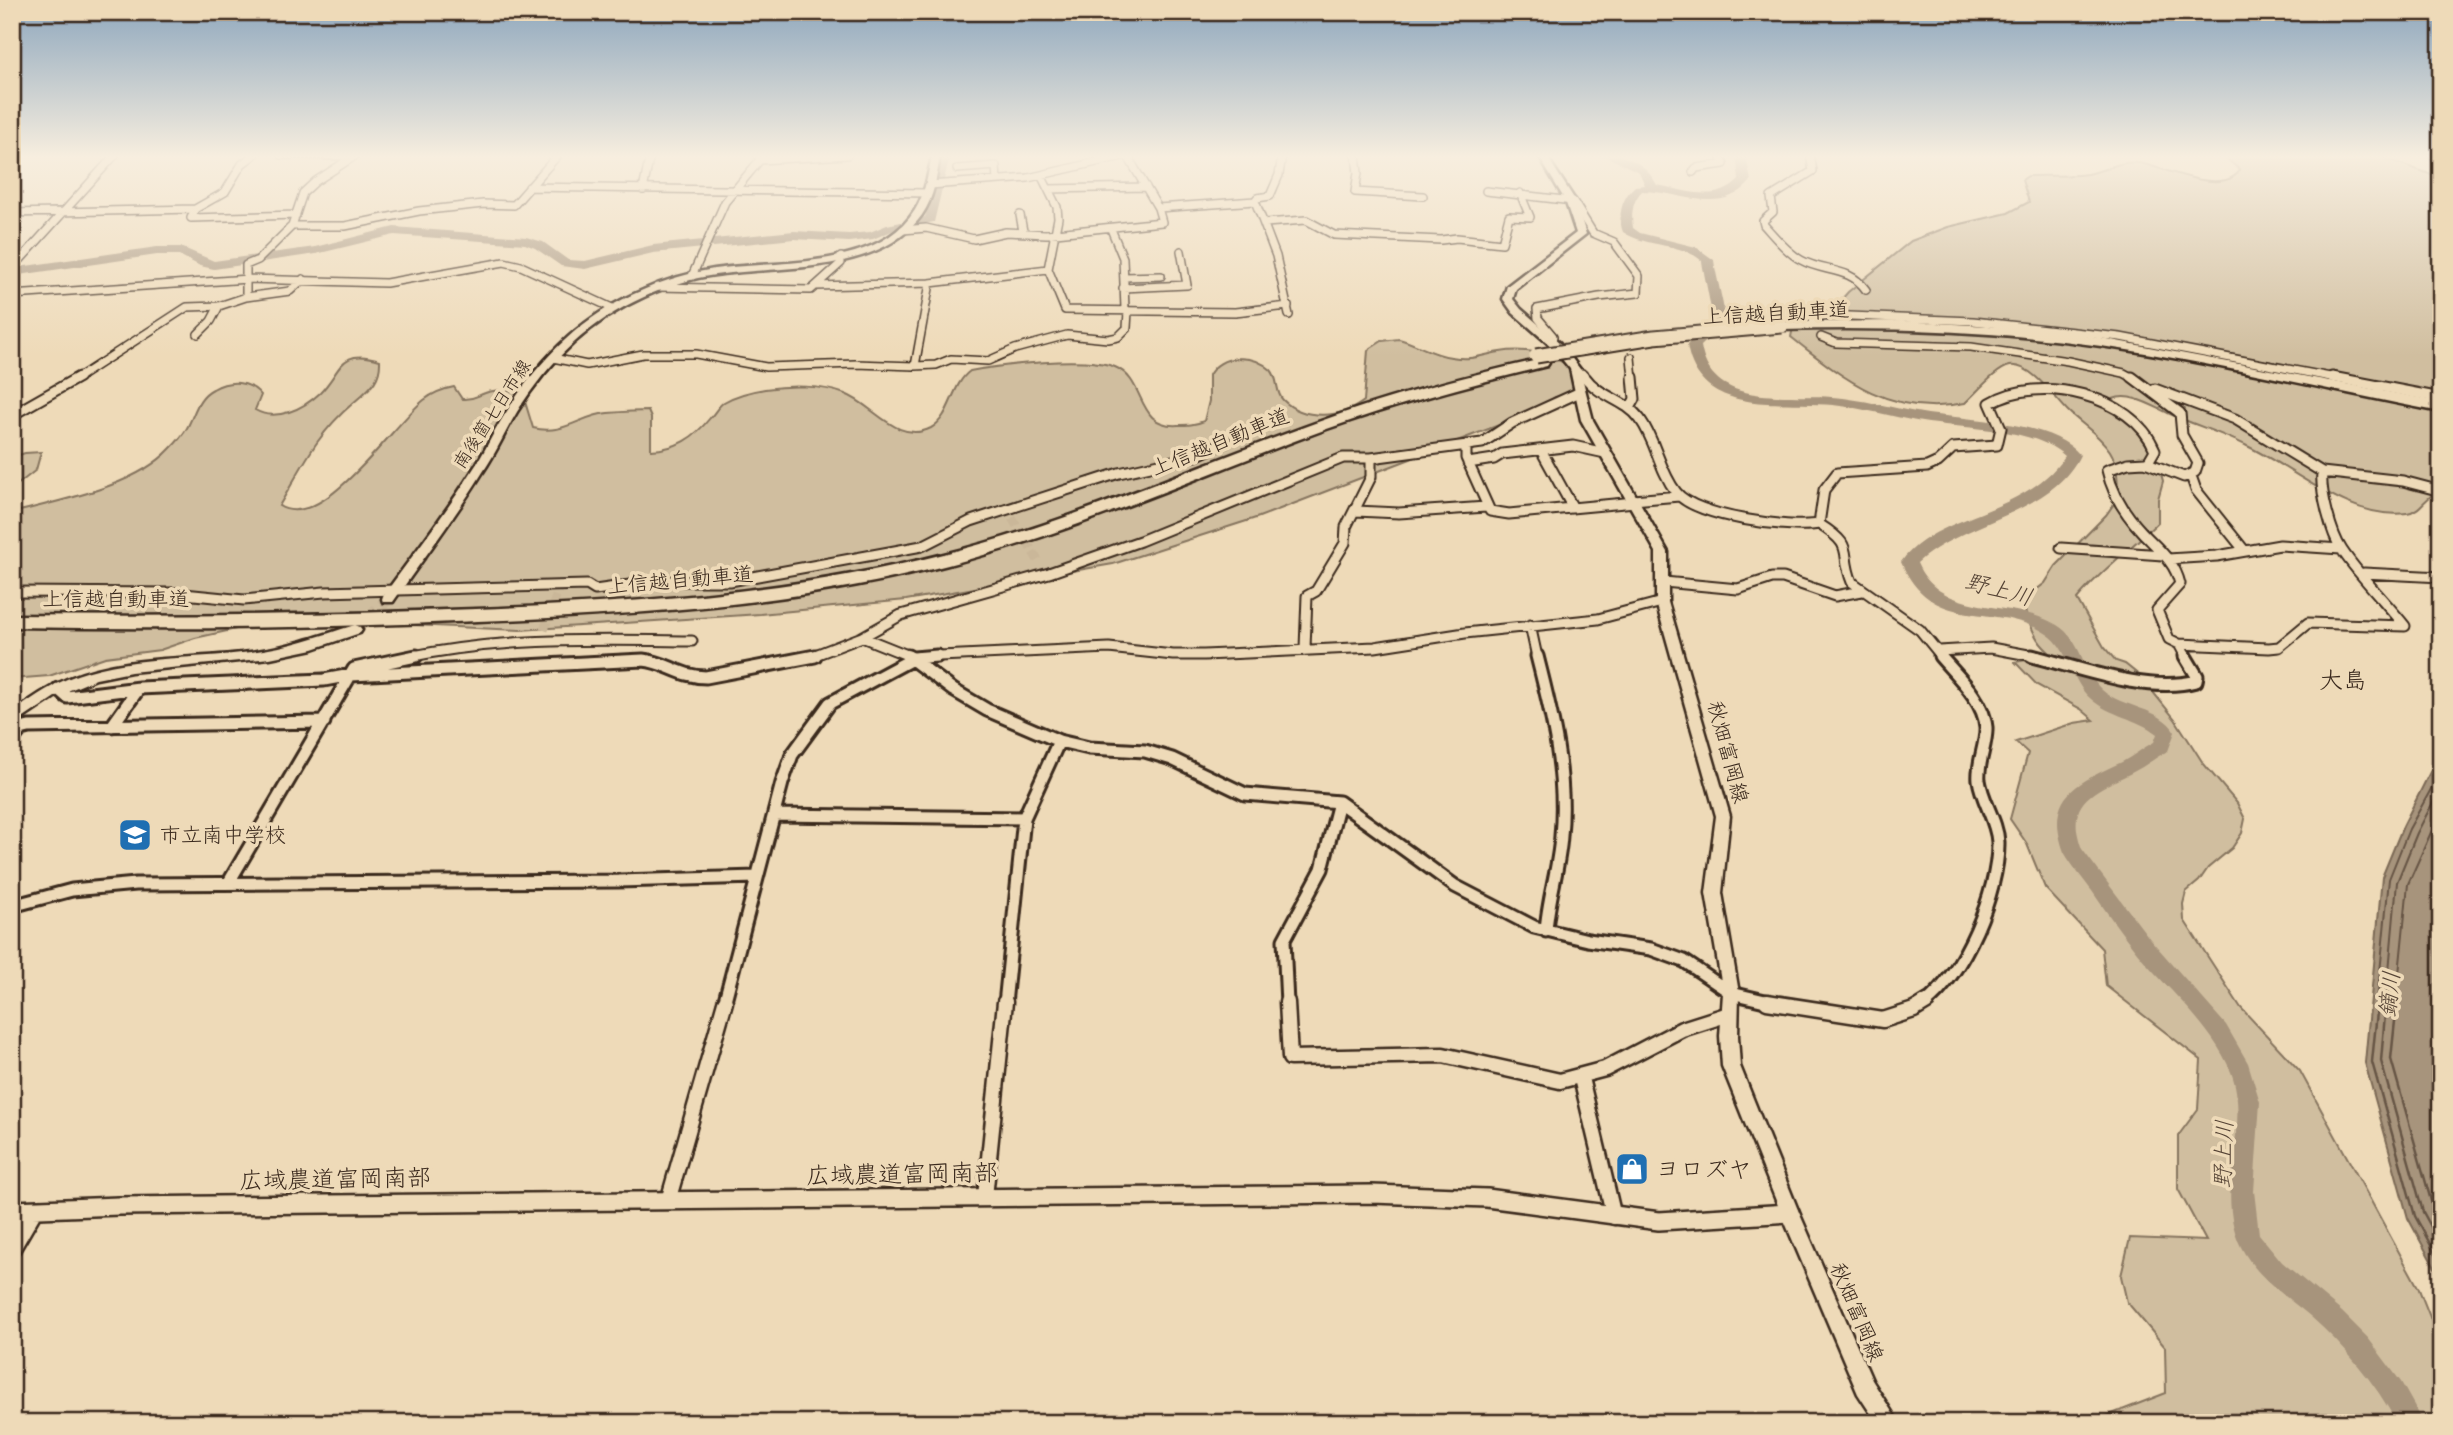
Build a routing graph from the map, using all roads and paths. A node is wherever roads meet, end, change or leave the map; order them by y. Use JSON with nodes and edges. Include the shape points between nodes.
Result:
{"nodes":[{"id":1,"x":53,"y":222,"type":"edge"},
{"id":2,"x":293,"y":222,"type":"edge"},
{"id":3,"x":366,"y":222,"type":"edge"},
{"id":4,"x":716,"y":222,"type":"edge"},
{"id":5,"x":910,"y":222,"type":"edge"},
{"id":6,"x":1021,"y":222,"type":"edge"},
{"id":7,"x":1057,"y":222,"type":"edge"},
{"id":8,"x":1162,"y":222,"type":"edge"},
{"id":9,"x":1279,"y":222,"type":"edge"},
{"id":10,"x":1310,"y":222,"type":"edge"},
{"id":11,"x":1507,"y":222,"type":"edge"},
{"id":12,"x":1577,"y":222,"type":"edge"},
{"id":13,"x":1585,"y":222,"type":"edge"},
{"id":14,"x":1763,"y":222,"type":"edge"},
{"id":15,"x":1265,"y":223,"type":"joint"},
{"id":16,"x":292,"y":226,"type":"junction"},
{"id":17,"x":907,"y":226,"type":"junction"},
{"id":18,"x":1111,"y":229,"type":"junction"},
{"id":19,"x":1023,"y":231,"type":"junction"},
{"id":20,"x":1055,"y":233,"type":"junction"},
{"id":21,"x":1181,"y":251,"type":"dead end"},
{"id":22,"x":841,"y":257,"type":"junction"},
{"id":23,"x":12,"y":269,"type":"edge"},
{"id":24,"x":1048,"y":269,"type":"junction"},
{"id":25,"x":692,"y":276,"type":"junction"},
{"id":26,"x":1161,"y":276,"type":"dead end"},
{"id":27,"x":1124,"y":278,"type":"junction"},
{"id":28,"x":248,"y":279,"type":"junction"},
{"id":29,"x":303,"y":279,"type":"junction"},
{"id":30,"x":930,"y":283,"type":"junction"},
{"id":31,"x":816,"y":286,"type":"junction"},
{"id":32,"x":657,"y":287,"type":"junction"},
{"id":33,"x":1123,"y":288,"type":"junction"},
{"id":34,"x":1866,"y":290,"type":"dead end"},
{"id":35,"x":12,"y":295,"type":"edge"},
{"id":36,"x":246,"y":297,"type":"junction"},
{"id":37,"x":219,"y":306,"type":"junction"},
{"id":38,"x":612,"y":308,"type":"junction"},
{"id":39,"x":1126,"y":310,"type":"junction"},
{"id":40,"x":1813,"y":320,"type":"dead end"},
{"id":41,"x":1785,"y":329,"type":"junction"},
{"id":42,"x":198,"y":334,"type":"dead end"},
{"id":43,"x":1821,"y":337,"type":"dead end"},
{"id":44,"x":1552,"y":341,"type":"junction"},
{"id":45,"x":1631,"y":356,"type":"dead end"},
{"id":46,"x":553,"y":358,"type":"junction"},
{"id":47,"x":1539,"y":360,"type":"junction"},
{"id":48,"x":915,"y":366,"type":"junction"},
{"id":49,"x":1576,"y":373,"type":"junction"},
{"id":50,"x":2150,"y":388,"type":"junction"},
{"id":51,"x":1580,"y":392,"type":"junction"},
{"id":52,"x":2441,"y":398,"type":"edge"},
{"id":53,"x":2441,"y":407,"type":"edge"},
{"id":54,"x":1630,"y":408,"type":"junction"},
{"id":55,"x":2441,"y":414,"type":"edge"},
{"id":56,"x":12,"y":415,"type":"edge"},
{"id":57,"x":1226,"y":442,"type":"dead end"},
{"id":58,"x":1466,"y":445,"type":"junction"},
{"id":59,"x":1541,"y":450,"type":"junction"},
{"id":60,"x":1605,"y":453,"type":"junction"},
{"id":61,"x":1371,"y":458,"type":"junction"},
{"id":62,"x":2148,"y":462,"type":"junction"},
{"id":63,"x":1468,"y":463,"type":"junction"},
{"id":64,"x":2322,"y":472,"type":"junction"},
{"id":65,"x":2192,"y":476,"type":"junction"},
{"id":66,"x":2441,"y":491,"type":"edge"},
{"id":67,"x":1679,"y":496,"type":"junction"},
{"id":68,"x":1634,"y":501,"type":"junction"},
{"id":69,"x":1486,"y":507,"type":"junction"},
{"id":70,"x":1573,"y":508,"type":"junction"},
{"id":71,"x":1356,"y":511,"type":"junction"},
{"id":72,"x":1819,"y":524,"type":"junction"},
{"id":73,"x":2061,"y":548,"type":"dead end"},
{"id":74,"x":2341,"y":549,"type":"junction"},
{"id":75,"x":2244,"y":550,"type":"junction"},
{"id":76,"x":2166,"y":557,"type":"junction"},
{"id":77,"x":1039,"y":562,"type":"tunnel mouth"},
{"id":78,"x":1049,"y":573,"type":"junction"},
{"id":79,"x":2364,"y":573,"type":"junction"},
{"id":80,"x":2441,"y":577,"type":"edge"},
{"id":81,"x":1664,"y":582,"type":"junction"},
{"id":82,"x":1862,"y":591,"type":"junction"},
{"id":83,"x":12,"y":592,"type":"edge"},
{"id":84,"x":391,"y":594,"type":"junction"},
{"id":85,"x":1662,"y":602,"type":"junction"},
{"id":86,"x":12,"y":608,"type":"edge"},
{"id":87,"x":12,"y":621,"type":"edge"},
{"id":88,"x":1530,"y":625,"type":"junction"},
{"id":89,"x":355,"y":630,"type":"tunnel mouth"},
{"id":90,"x":862,"y":637,"type":"junction"},
{"id":91,"x":692,"y":641,"type":"dead end"},
{"id":92,"x":2179,"y":644,"type":"junction"},
{"id":93,"x":1305,"y":649,"type":"junction"},
{"id":94,"x":1938,"y":652,"type":"junction"},
{"id":95,"x":914,"y":658,"type":"junction"},
{"id":96,"x":351,"y":675,"type":"junction"},
{"id":97,"x":139,"y":688,"type":"junction"},
{"id":98,"x":58,"y":689,"type":"junction"},
{"id":99,"x":12,"y":721,"type":"edge"},
{"id":100,"x":324,"y":722,"type":"junction"},
{"id":101,"x":112,"y":726,"type":"junction"},
{"id":102,"x":12,"y":740,"type":"edge"},
{"id":103,"x":1059,"y":741,"type":"junction"},
{"id":104,"x":1339,"y":802,"type":"junction"},
{"id":105,"x":774,"y":815,"type":"junction"},
{"id":106,"x":1024,"y":818,"type":"junction"},
{"id":107,"x":757,"y":877,"type":"junction"},
{"id":108,"x":229,"y":882,"type":"junction"},
{"id":109,"x":12,"y":906,"type":"edge"},
{"id":110,"x":1546,"y":931,"type":"junction"},
{"id":111,"x":1731,"y":993,"type":"junction"},
{"id":112,"x":1729,"y":1014,"type":"junction"},
{"id":113,"x":1581,"y":1078,"type":"junction"},
{"id":114,"x":985,"y":1197,"type":"junction"},
{"id":115,"x":668,"y":1201,"type":"junction"},
{"id":116,"x":12,"y":1210,"type":"edge"},
{"id":117,"x":33,"y":1211,"type":"junction"},
{"id":118,"x":1790,"y":1213,"type":"junction"},
{"id":119,"x":1615,"y":1217,"type":"junction"},
{"id":120,"x":12,"y":1247,"type":"edge"},
{"id":121,"x":1889,"y":1423,"type":"edge"}],
"edges":[{"from":1,"to":23,"type":"street"},
{"from":2,"to":16,"type":"street"},
{"from":3,"to":16,"type":"street"},
{"from":4,"to":25,"type":"street"},
{"from":5,"to":17,"type":"main road"},
{"from":6,"to":19,"type":"street"},
{"from":7,"to":20,"type":"street"},
{"from":8,"to":18,"type":"street"},
{"from":9,"to":15,"type":"street"},
{"from":10,"to":11,"type":"street","via":[[1334,235],[1502,243]]},
{"from":12,"to":44,"type":"main road","name":"秋畑富岡線","via":[[1581,234],[1507,294],[1517,311]]},
{"from":13,"to":44,"type":"street","via":[[1593,233],[1614,242],[1639,275],[1638,292],[1537,309]]},
{"from":14,"to":34,"type":"street","via":[[1801,259],[1853,275]]},
{"from":15,"to":39,"type":"street","via":[[1288,311]]},
{"from":16,"to":28,"type":"street","via":[[258,260],[246,265]]},
{"from":17,"to":19,"type":"street","via":[[974,239]]},
{"from":17,"to":22,"type":"main road","name":"南後箇七日市線","via":[[882,243]]},
{"from":18,"to":20,"type":"street"},
{"from":18,"to":27,"type":"street","via":[[1120,241]]},
{"from":19,"to":20,"type":"street"},
{"from":20,"to":24,"type":"street"},
{"from":21,"to":33,"type":"street","via":[[1187,285]]},
{"from":22,"to":25,"type":"main road","name":"南後箇七日市線"},
{"from":22,"to":31,"type":"street"},
{"from":24,"to":30,"type":"street"},
{"from":24,"to":39,"type":"street","via":[[1065,310]]},
{"from":25,"to":32,"type":"main road","name":"南後箇七日市線"},
{"from":26,"to":27,"type":"street"},
{"from":27,"to":33,"type":"street"},
{"from":28,"to":29,"type":"street"},
{"from":28,"to":35,"type":"street"},
{"from":28,"to":36,"type":"street"},
{"from":29,"to":36,"type":"street","via":[[290,291]]},
{"from":29,"to":38,"type":"street","via":[[386,283],[504,262]]},
{"from":30,"to":31,"type":"street"},
{"from":30,"to":48,"type":"street"},
{"from":31,"to":32,"type":"street","via":[[800,290]]},
{"from":32,"to":38,"type":"main road","name":"南後箇七日市線"},
{"from":33,"to":39,"type":"street"},
{"from":36,"to":37,"type":"street"},
{"from":37,"to":42,"type":"street"},
{"from":37,"to":56,"type":"street","via":[[187,307],[174,313],[124,351]]},
{"from":38,"to":46,"type":"main road","name":"南後箇七日市線","via":[[583,327]]},
{"from":39,"to":48,"type":"street","via":[[1128,328],[1118,337],[1068,335],[988,361],[951,359]]},
{"from":40,"to":52,"type":"street","via":[[1825,315],[1934,318],[2061,329]]},
{"from":41,"to":47,"type":"highway","name":"上信越自動車道"},
{"from":41,"to":53,"type":"highway","name":"上信越自動車道","via":[[1931,326],[2058,337],[2187,357]]},
{"from":41,"to":55,"type":"highway","name":"上信越自動車道","via":[[2056,343],[2185,363]]},
{"from":43,"to":50,"type":"street","via":[[1836,343],[1937,344],[2018,353],[2113,370]]},
{"from":44,"to":49,"type":"main road","name":"秋畑富岡線"},
{"from":45,"to":54,"type":"street","via":[[1634,399]]},
{"from":46,"to":48,"type":"street","via":[[587,365],[643,354],[696,354],[766,367]]},
{"from":46,"to":84,"type":"main road","name":"南後箇七日市線"},
{"from":47,"to":86,"type":"highway","name":"上信越自動車道","via":[[1450,376],[1369,399],[1058,516],[944,549],[821,576],[714,591],[505,603],[280,609]]},
{"from":47,"to":87,"type":"highway","name":"上信越自動車道","via":[[1376,407],[1006,543],[825,587],[710,602],[498,615],[278,622]]},
{"from":49,"to":51,"type":"main road","name":"秋畑富岡線"},
{"from":49,"to":54,"type":"street","via":[[1582,373],[1590,387]]},
{"from":50,"to":64,"type":"street","via":[[2235,419]]},
{"from":50,"to":65,"type":"street","via":[[2181,415],[2182,435],[2198,463]]},
{"from":51,"to":58,"type":"street","via":[[1513,423],[1490,440]]},
{"from":51,"to":60,"type":"main road","name":"秋畑富岡線","via":[[1587,420]]},
{"from":54,"to":67,"type":"street"},
{"from":57,"to":84,"type":"street","via":[[1195,456],[1119,472],[1009,514],[971,522],[922,547],[795,571],[730,581],[658,581],[595,590],[587,585]]},
{"from":58,"to":61,"type":"street"},
{"from":58,"to":63,"type":"street"},
{"from":59,"to":60,"type":"street","via":[[1573,446]]},
{"from":59,"to":63,"type":"street"},
{"from":59,"to":70,"type":"street"},
{"from":60,"to":68,"type":"main road","name":"秋畑富岡線"},
{"from":61,"to":71,"type":"street","via":[[1371,477]]},
{"from":61,"to":78,"type":"street","via":[[1343,458]]},
{"from":62,"to":65,"type":"street","via":[[2174,475]]},
{"from":62,"to":72,"type":"street","via":[[2155,447],[2145,428],[2116,408],[2055,392],[2008,394],[1990,403],[2001,420],[2000,440],[1992,448],[1953,448],[1927,467],[1837,473],[1822,488]]},
{"from":62,"to":76,"type":"street","via":[[2117,465],[2107,470],[2108,478],[2133,522]]},
{"from":63,"to":69,"type":"street"},
{"from":64,"to":66,"type":"street","via":[[2403,481]]},
{"from":64,"to":74,"type":"street","via":[[2329,515]]},
{"from":65,"to":75,"type":"street","via":[[2196,490]]},
{"from":67,"to":68,"type":"street"},
{"from":67,"to":72,"type":"street","via":[[1714,514]]},
{"from":68,"to":70,"type":"street"},
{"from":68,"to":81,"type":"main road","name":"秋畑富岡線","via":[[1662,552]]},
{"from":69,"to":70,"type":"street","via":[[1508,514]]},
{"from":69,"to":71,"type":"street"},
{"from":71,"to":93,"type":"street","via":[[1346,527],[1345,542],[1316,591],[1307,596]]},
{"from":72,"to":82,"type":"street","via":[[1839,537],[1849,561],[1847,571]]},
{"from":73,"to":76,"type":"street"},
{"from":74,"to":75,"type":"street","via":[[2280,545]]},
{"from":74,"to":79,"type":"street"},
{"from":75,"to":76,"type":"street","via":[[2217,556]]},
{"from":76,"to":92,"type":"street","via":[[2180,584],[2157,615],[2169,639]]},
{"from":77,"to":78,"type":"street"},
{"from":78,"to":90,"type":"street","via":[[901,615]]},
{"from":79,"to":80,"type":"street"},
{"from":79,"to":92,"type":"street","via":[[2405,626],[2308,623],[2279,647],[2269,648]]},
{"from":81,"to":82,"type":"street","via":[[1738,589],[1777,578],[1835,596]]},
{"from":81,"to":85,"type":"main road","name":"秋畑富岡線"},
{"from":82,"to":94,"type":"street","via":[[1907,619]]},
{"from":83,"to":84,"type":"street","via":[[174,593],[244,600],[324,592]]},
{"from":85,"to":88,"type":"street","via":[[1598,619]]},
{"from":85,"to":111,"type":"main road","name":"秋畑富岡線","via":[[1721,806],[1723,825],[1714,893]]},
{"from":88,"to":93,"type":"street","via":[[1374,647]]},
{"from":88,"to":110,"type":"street","via":[[1554,721],[1563,818]]},
{"from":89,"to":98,"type":"main road","via":[[299,650],[127,668],[82,678]]},
{"from":90,"to":95,"type":"street"},
{"from":90,"to":96,"type":"street","via":[[811,657],[706,677],[689,677],[643,660]]},
{"from":91,"to":96,"type":"street","via":[[543,635],[360,666]]},
{"from":92,"to":94,"type":"street","via":[[2197,676],[2196,681],[2178,686],[1989,648]]},
{"from":93,"to":95,"type":"street","via":[[1173,655],[1109,648]]},
{"from":94,"to":111,"type":"street","via":[[1984,714],[1986,741],[1979,779],[1998,839],[1994,880],[1975,932],[1947,982],[1914,1010],[1883,1020]]},
{"from":95,"to":103,"type":"street","via":[[953,690]]},
{"from":95,"to":105,"type":"street","via":[[830,703],[792,755]]},
{"from":96,"to":97,"type":"street"},
{"from":96,"to":100,"type":"street"},
{"from":97,"to":98,"type":"street","via":[[81,697],[67,697]]},
{"from":97,"to":101,"type":"street"},
{"from":98,"to":99,"type":"main road"},
{"from":100,"to":101,"type":"street"},
{"from":100,"to":108,"type":"street"},
{"from":101,"to":102,"type":"street","via":[[29,727]]},
{"from":103,"to":104,"type":"street","via":[[1145,751],[1245,794]]},
{"from":103,"to":106,"type":"street"},
{"from":104,"to":110,"type":"street","via":[[1455,886],[1505,915]]},
{"from":104,"to":113,"type":"street","via":[[1322,869],[1284,940],[1290,1058],[1443,1055],[1560,1081]]},
{"from":105,"to":106,"type":"street"},
{"from":105,"to":107,"type":"street"},
{"from":106,"to":114,"type":"street"},
{"from":107,"to":108,"type":"street"},
{"from":107,"to":115,"type":"street"},
{"from":108,"to":109,"type":"street","via":[[94,886]]},
{"from":110,"to":111,"type":"street","via":[[1651,949],[1684,961]]},
{"from":111,"to":112,"type":"main road","name":"秋畑富岡線"},
{"from":112,"to":113,"type":"street","via":[[1676,1032]]},
{"from":112,"to":118,"type":"main road","name":"秋畑富岡線","via":[[1731,1066]]},
{"from":113,"to":119,"type":"street"},
{"from":114,"to":115,"type":"street","name":"広域農道富岡南部"},
{"from":114,"to":119,"type":"street","name":"広域農道富岡南部","via":[[1442,1195]]},
{"from":115,"to":117,"type":"street","name":"広域農道富岡南部","via":[[119,1206]]},
{"from":116,"to":117,"type":"street","name":"広域農道富岡南部"},
{"from":117,"to":120,"type":"street"},
{"from":118,"to":119,"type":"street","name":"広域農道富岡南部","via":[[1693,1222]]},
{"from":118,"to":121,"type":"main road","name":"秋畑富岡線","via":[[1865,1387]]}]}
